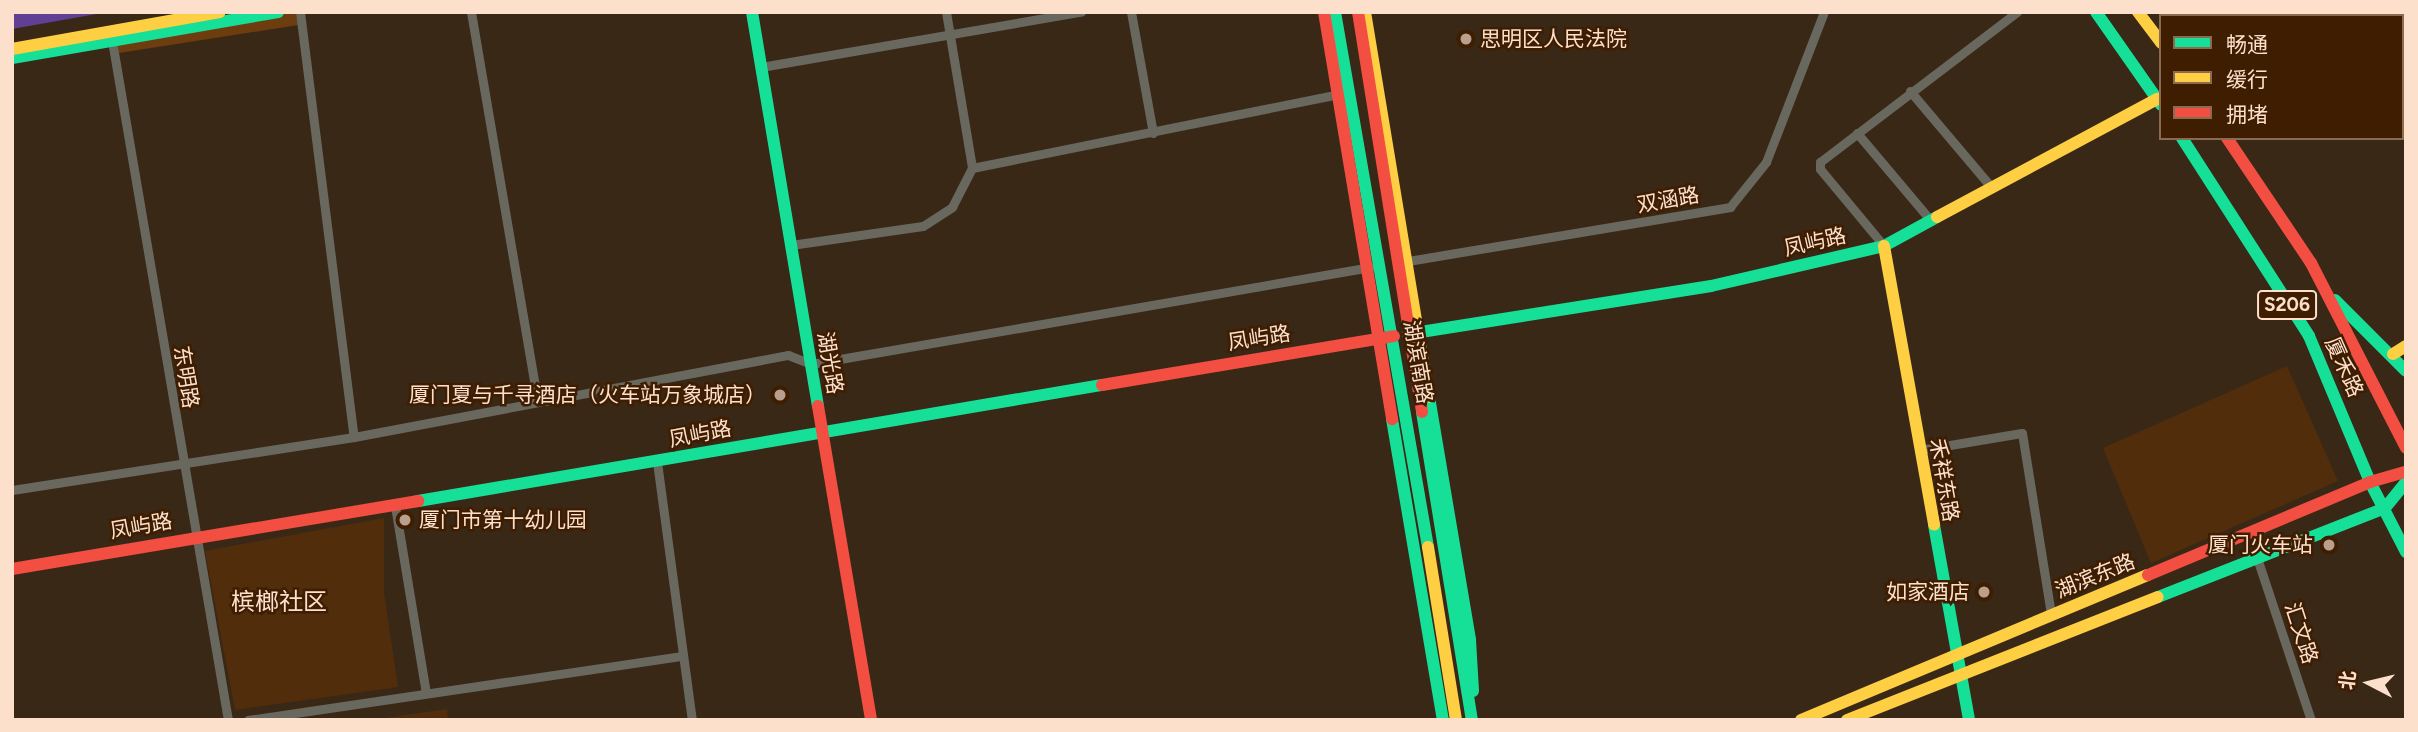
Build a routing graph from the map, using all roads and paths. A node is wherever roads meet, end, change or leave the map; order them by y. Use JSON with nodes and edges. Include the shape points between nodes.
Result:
{"nodes":[{"id":1,"x":278,"y":12,"type":"edge"},
{"id":2,"x":300,"y":12,"type":"edge"},
{"id":3,"x":471,"y":12,"type":"edge"},
{"id":4,"x":752,"y":12,"type":"edge"},
{"id":5,"x":946,"y":12,"type":"edge"},
{"id":6,"x":1081,"y":12,"type":"edge"},
{"id":7,"x":1131,"y":12,"type":"edge"},
{"id":8,"x":1324,"y":12,"type":"edge"},
{"id":9,"x":1335,"y":12,"type":"edge"},
{"id":10,"x":1358,"y":12,"type":"edge"},
{"id":11,"x":1365,"y":12,"type":"edge"},
{"id":12,"x":1824,"y":12,"type":"edge"},
{"id":13,"x":2017,"y":12,"type":"edge"},
{"id":14,"x":2096,"y":12,"type":"edge"},
{"id":15,"x":2138,"y":12,"type":"edge"},
{"id":16,"x":212,"y":15,"type":"edge"},
{"id":17,"x":111,"y":35,"type":"junction"},
{"id":18,"x":950,"y":35,"type":"junction"},
{"id":19,"x":2159,"y":40,"type":"edge"},
{"id":20,"x":12,"y":49,"type":"edge"},
{"id":21,"x":12,"y":58,"type":"edge"},
{"id":22,"x":761,"y":67,"type":"junction"},
{"id":23,"x":1910,"y":91,"type":"junction"},
{"id":24,"x":1339,"y":94,"type":"junction"},
{"id":25,"x":2159,"y":102,"type":"edge"},
{"id":26,"x":1153,"y":133,"type":"junction"},
{"id":27,"x":1857,"y":133,"type":"junction"},
{"id":28,"x":2183,"y":140,"type":"edge"},
{"id":29,"x":2228,"y":140,"type":"edge"},
{"id":30,"x":972,"y":168,"type":"junction"},
{"id":31,"x":1992,"y":188,"type":"junction"},
{"id":32,"x":1931,"y":221,"type":"junction"},
{"id":33,"x":791,"y":245,"type":"junction"},
{"id":34,"x":1884,"y":246,"type":"junction"},
{"id":35,"x":1402,"y":262,"type":"junction"},
{"id":36,"x":1374,"y":267,"type":"junction"},
{"id":37,"x":2326,"y":292,"type":"junction"},
{"id":38,"x":1413,"y":332,"type":"junction"},
{"id":39,"x":1394,"y":335,"type":"junction"},
{"id":40,"x":1380,"y":338,"type":"junction"},
{"id":41,"x":2406,"y":346,"type":"edge"},
{"id":42,"x":2393,"y":354,"type":"junction"},
{"id":43,"x":811,"y":364,"type":"junction"},
{"id":44,"x":2406,"y":370,"type":"edge"},
{"id":45,"x":537,"y":399,"type":"junction"},
{"id":46,"x":822,"y":429,"type":"junction"},
{"id":47,"x":354,"y":437,"type":"junction"},
{"id":48,"x":2406,"y":448,"type":"edge"},
{"id":49,"x":1920,"y":450,"type":"junction"},
{"id":50,"x":657,"y":462,"type":"junction"},
{"id":51,"x":182,"y":464,"type":"junction"},
{"id":52,"x":2406,"y":472,"type":"edge"},
{"id":53,"x":2370,"y":482,"type":"junction"},
{"id":54,"x":2406,"y":482,"type":"edge"},
{"id":55,"x":12,"y":490,"type":"edge"},
{"id":56,"x":394,"y":506,"type":"junction"},
{"id":57,"x":2385,"y":508,"type":"junction"},
{"id":58,"x":195,"y":536,"type":"junction"},
{"id":59,"x":2406,"y":552,"type":"edge"},
{"id":60,"x":2257,"y":558,"type":"junction"},
{"id":61,"x":12,"y":569,"type":"edge"},
{"id":62,"x":2051,"y":615,"type":"junction"},
{"id":63,"x":1955,"y":655,"type":"junction"},
{"id":64,"x":681,"y":656,"type":"junction"},
{"id":65,"x":1960,"y":674,"type":"junction"},
{"id":66,"x":426,"y":693,"type":"junction"},
{"id":67,"x":228,"y":720,"type":"edge"},
{"id":68,"x":248,"y":720,"type":"edge"},
{"id":69,"x":692,"y":720,"type":"edge"},
{"id":70,"x":871,"y":720,"type":"edge"},
{"id":71,"x":1443,"y":720,"type":"edge"},
{"id":72,"x":1456,"y":720,"type":"edge"},
{"id":73,"x":1473,"y":720,"type":"edge"},
{"id":74,"x":1801,"y":720,"type":"edge"},
{"id":75,"x":1847,"y":720,"type":"edge"},
{"id":76,"x":1969,"y":720,"type":"edge"},
{"id":77,"x":2311,"y":720,"type":"edge"}],
"edges":[{"from":1,"to":16,"type":"main road"},
{"from":2,"to":47,"type":"street"},
{"from":3,"to":45,"type":"street"},
{"from":4,"to":22,"type":"main road","name":"湖光路"},
{"from":5,"to":18,"type":"street"},
{"from":6,"to":18,"type":"street"},
{"from":7,"to":26,"type":"street"},
{"from":8,"to":24,"type":"main road"},
{"from":9,"to":36,"type":"main road","name":"湖滨南路"},
{"from":10,"to":35,"type":"main road","name":"湖滨南路"},
{"from":11,"to":35,"type":"main road","name":"湖滨南路"},
{"from":12,"to":35,"type":"street","name":"双涵路","via":[[1766,162],[1730,207]]},
{"from":13,"to":23,"type":"street"},
{"from":14,"to":25,"type":"main road"},
{"from":15,"to":19,"type":"main road"},
{"from":16,"to":17,"type":"main road"},
{"from":17,"to":20,"type":"main road"},
{"from":17,"to":21,"type":"main road"},
{"from":17,"to":51,"type":"street","name":"东明路"},
{"from":18,"to":22,"type":"street"},
{"from":18,"to":30,"type":"street"},
{"from":22,"to":33,"type":"main road","name":"湖光路"},
{"from":23,"to":27,"type":"street"},
{"from":23,"to":31,"type":"street"},
{"from":24,"to":26,"type":"street"},
{"from":24,"to":36,"type":"main road"},
{"from":25,"to":31,"type":"main road","name":"凤屿路"},
{"from":26,"to":30,"type":"street"},
{"from":27,"to":32,"type":"street"},
{"from":27,"to":34,"type":"street","via":[[1820,162],[1820,169]]},
{"from":28,"to":53,"type":"main road","name":"厦禾路","number":"S206","via":[[2309,335]]},
{"from":29,"to":37,"type":"main road","name":"厦禾路","number":"S206"},
{"from":30,"to":33,"type":"street","via":[[952,207],[923,226]]},
{"from":31,"to":32,"type":"main road","name":"凤屿路"},
{"from":32,"to":34,"type":"main road","name":"凤屿路"},
{"from":33,"to":43,"type":"main road","name":"湖光路"},
{"from":34,"to":38,"type":"main road","name":"凤屿路","via":[[1711,286]]},
{"from":34,"to":49,"type":"main road","name":"禾祥东路"},
{"from":35,"to":38,"type":"main road","name":"湖滨南路"},
{"from":36,"to":39,"type":"main road","name":"湖滨南路"},
{"from":36,"to":40,"type":"main road"},
{"from":36,"to":43,"type":"street"},
{"from":37,"to":42,"type":"main road"},
{"from":37,"to":48,"type":"main road","name":"厦禾路","number":"S206"},
{"from":38,"to":73,"type":"main road","name":"湖滨南路"},
{"from":39,"to":40,"type":"main road","name":"凤屿路"},
{"from":39,"to":72,"type":"main road","name":"湖滨南路"},
{"from":40,"to":46,"type":"main road","name":"凤屿路"},
{"from":40,"to":71,"type":"main road"},
{"from":41,"to":42,"type":"main road"},
{"from":42,"to":44,"type":"main road"},
{"from":43,"to":45,"type":"street","via":[[788,355]]},
{"from":43,"to":46,"type":"main road","name":"湖光路"},
{"from":45,"to":47,"type":"street"},
{"from":46,"to":50,"type":"main road","name":"凤屿路"},
{"from":46,"to":70,"type":"main road","name":"湖光路"},
{"from":47,"to":51,"type":"street"},
{"from":49,"to":62,"type":"street","via":[[2022,433]]},
{"from":49,"to":63,"type":"main road","name":"禾祥东路"},
{"from":50,"to":56,"type":"main road","name":"凤屿路"},
{"from":50,"to":64,"type":"street"},
{"from":51,"to":55,"type":"street"},
{"from":51,"to":58,"type":"street","name":"东明路"},
{"from":52,"to":53,"type":"main road","name":"湖滨东路"},
{"from":53,"to":57,"type":"main road","name":"厦禾路","number":"S206"},
{"from":53,"to":62,"type":"main road","name":"湖滨东路"},
{"from":54,"to":57,"type":"main road","name":"湖滨东路"},
{"from":56,"to":58,"type":"main road","name":"凤屿路"},
{"from":56,"to":66,"type":"street"},
{"from":57,"to":59,"type":"main road","name":"厦禾路","number":"S206"},
{"from":57,"to":60,"type":"main road","name":"湖滨东路"},
{"from":58,"to":61,"type":"main road","name":"凤屿路"},
{"from":58,"to":67,"type":"street","name":"东明路"},
{"from":60,"to":65,"type":"main road","name":"湖滨东路"},
{"from":60,"to":77,"type":"street","name":"汇文路"},
{"from":62,"to":63,"type":"main road","name":"湖滨东路"},
{"from":63,"to":65,"type":"main road","name":"禾祥东路"},
{"from":63,"to":74,"type":"main road","name":"湖滨东路"},
{"from":64,"to":66,"type":"street"},
{"from":64,"to":69,"type":"street"},
{"from":65,"to":75,"type":"main road","name":"湖滨东路"},
{"from":65,"to":76,"type":"main road","name":"禾祥东路"},
{"from":66,"to":68,"type":"street"}]}
